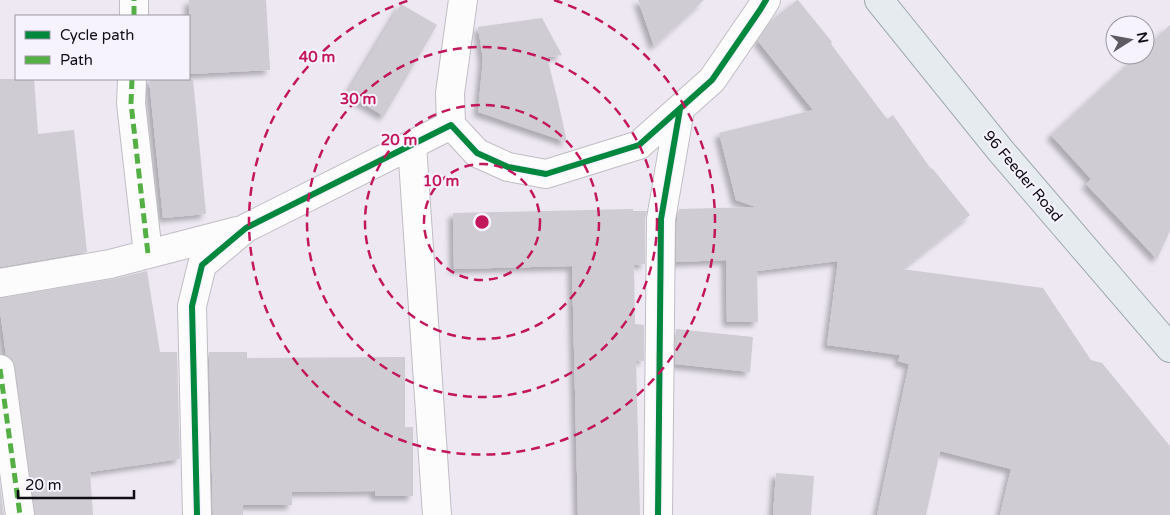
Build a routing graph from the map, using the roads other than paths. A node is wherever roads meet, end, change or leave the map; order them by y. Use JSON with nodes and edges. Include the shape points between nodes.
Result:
{"nodes":[{"id":1,"x":134,"y":0,"type":"edge"},
{"id":2,"x":463,"y":0,"type":"edge"},
{"id":3,"x":766,"y":0,"type":"edge"},
{"id":4,"x":879,"y":0,"type":"edge"},
{"id":5,"x":134,"y":15,"type":"edge"},
{"id":6,"x":132,"y":80,"type":"edge"},
{"id":7,"x":680,"y":109,"type":"junction"},
{"id":8,"x":451,"y":125,"type":"junction"},
{"id":9,"x":412,"y":145,"type":"junction"},
{"id":10,"x":246,"y":228,"type":"junction"},
{"id":11,"x":148,"y":254,"type":"junction"},
{"id":12,"x":0,"y":283,"type":"edge"},
{"id":13,"x":1170,"y":348,"type":"edge"},
{"id":14,"x":0,"y":369,"type":"edge"},
{"id":15,"x":20,"y":515,"type":"edge"},
{"id":16,"x":196,"y":515,"type":"edge"},
{"id":17,"x":437,"y":515,"type":"edge"},
{"id":18,"x":658,"y":515,"type":"edge"}],
"edges":[{"from":1,"to":5,"type":"street"},
{"from":2,"to":8,"type":"street","via":[[450,92]]},
{"from":3,"to":7,"type":"street","via":[[712,80]]},
{"from":4,"to":13,"type":"main road","name":"96 Feeder Road","via":[[1000,150]]},
{"from":6,"to":11,"type":"street","via":[[131,103]]},
{"from":7,"to":8,"type":"street","via":[[639,145],[546,174],[508,167],[476,153]]},
{"from":7,"to":18,"type":"street","via":[[661,219]]},
{"from":8,"to":9,"type":"street"},
{"from":9,"to":10,"type":"street"},
{"from":9,"to":17,"type":"street"},
{"from":10,"to":11,"type":"street"},
{"from":10,"to":16,"type":"street","via":[[202,265],[192,306]]},
{"from":11,"to":12,"type":"street","via":[[110,264]]},
{"from":14,"to":15,"type":"street"}]}
